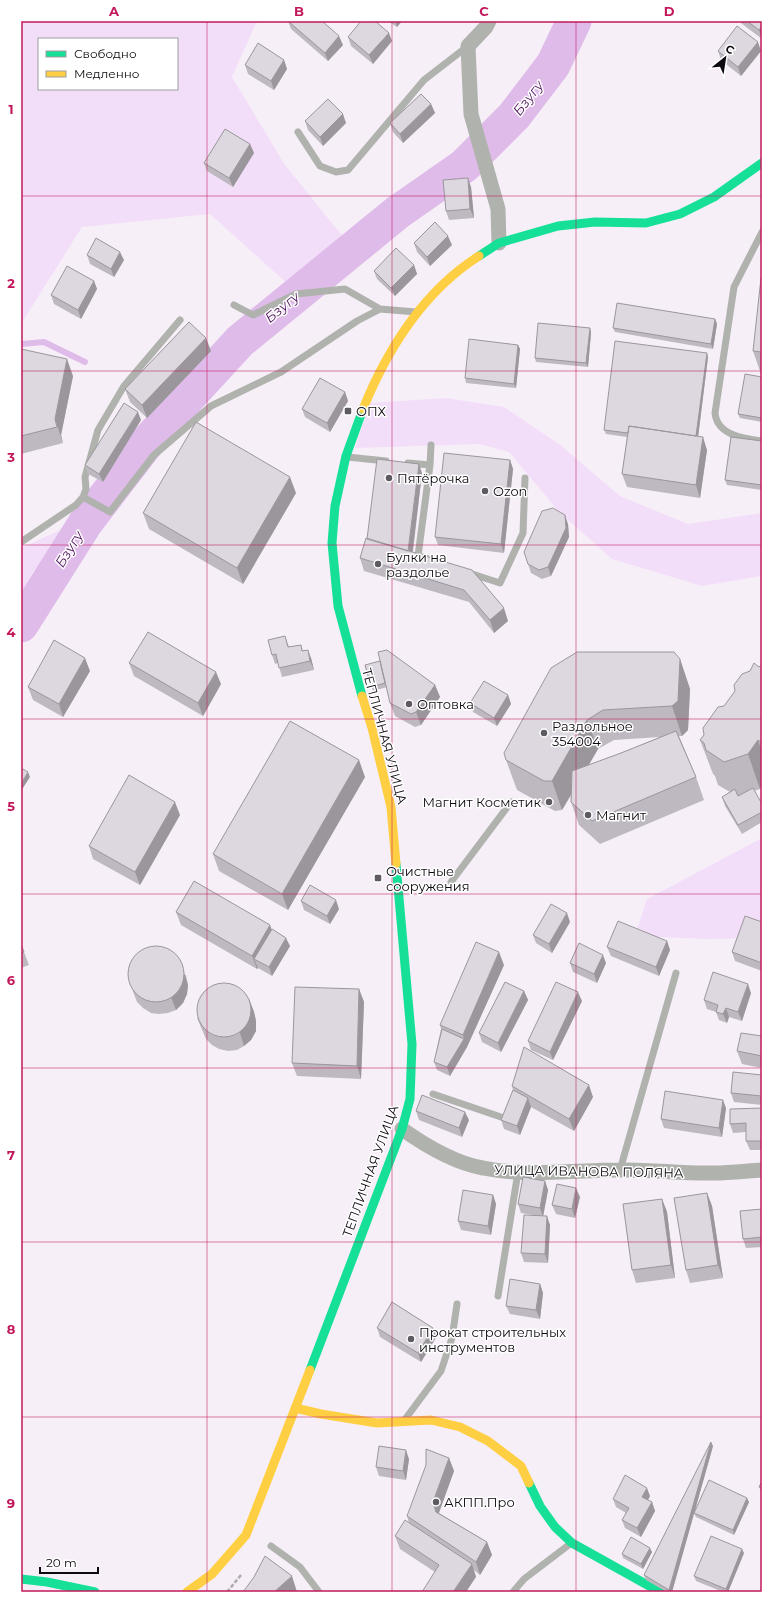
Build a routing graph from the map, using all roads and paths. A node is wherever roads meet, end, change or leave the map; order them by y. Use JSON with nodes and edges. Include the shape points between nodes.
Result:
{"nodes":[{"id":1,"x":488,"y":21,"type":"edge"},
{"id":2,"x":468,"y":46,"type":"junction"},
{"id":3,"x":298,"y":132,"type":"dead end"},
{"id":4,"x":762,"y":162,"type":"edge"},
{"id":5,"x":762,"y":232,"type":"edge"},
{"id":6,"x":499,"y":243,"type":"junction"},
{"id":7,"x":234,"y":304,"type":"dead end"},
{"id":8,"x":380,"y":308,"type":"junction"},
{"id":9,"x":418,"y":312,"type":"junction"},
{"id":10,"x":180,"y":320,"type":"dead end"},
{"id":11,"x":762,"y":441,"type":"edge"},
{"id":12,"x":431,"y":445,"type":"dead end"},
{"id":13,"x":346,"y":456,"type":"junction"},
{"id":14,"x":430,"y":465,"type":"junction"},
{"id":15,"x":526,"y":478,"type":"dead end"},
{"id":16,"x":83,"y":497,"type":"junction"},
{"id":17,"x":21,"y":542,"type":"edge"},
{"id":18,"x":433,"y":560,"type":"edge"},
{"id":19,"x":456,"y":568,"type":"edge"},
{"id":20,"x":511,"y":802,"type":"dead end"},
{"id":21,"x":451,"y":882,"type":"dead end"},
{"id":22,"x":676,"y":973,"type":"dead end"},
{"id":23,"x":433,"y":1094,"type":"dead end"},
{"id":24,"x":501,"y":1117,"type":"edge"},
{"id":25,"x":402,"y":1129,"type":"junction"},
{"id":26,"x":620,"y":1170,"type":"junction"},
{"id":27,"x":762,"y":1170,"type":"edge"},
{"id":28,"x":518,"y":1172,"type":"junction"},
{"id":29,"x":498,"y":1296,"type":"dead end"},
{"id":30,"x":457,"y":1304,"type":"dead end"},
{"id":31,"x":294,"y":1408,"type":"junction"},
{"id":32,"x":404,"y":1421,"type":"junction"},
{"id":33,"x":572,"y":1542,"type":"junction"},
{"id":34,"x":271,"y":1546,"type":"dead end"},
{"id":35,"x":21,"y":1579,"type":"edge"},
{"id":36,"x":95,"y":1592,"type":"edge"},
{"id":37,"x":187,"y":1592,"type":"edge"},
{"id":38,"x":319,"y":1592,"type":"edge"},
{"id":39,"x":513,"y":1592,"type":"edge"},
{"id":40,"x":660,"y":1592,"type":"edge"}],
"edges":[{"from":1,"to":2,"type":"street","via":[[486,27]]},
{"from":2,"to":3,"type":"lane","via":[[424,80],[348,170],[336,172],[320,166]]},
{"from":2,"to":6,"type":"street","via":[[471,114],[498,209]]},
{"from":4,"to":6,"type":"street","name":"ТЕПЛИЧНАЯ УЛИЦА","via":[[714,197],[680,214],[646,222],[595,222],[558,226]]},
{"from":5,"to":11,"type":"lane","via":[[734,287],[715,412],[718,424],[725,430],[746,439]]},
{"from":6,"to":9,"type":"street","name":"ТЕПЛИЧНАЯ УЛИЦА","via":[[444,283]]},
{"from":7,"to":8,"type":"lane","via":[[253,315],[296,294],[345,289]]},
{"from":8,"to":9,"type":"lane"},
{"from":8,"to":16,"type":"lane","via":[[357,320],[281,372],[212,406],[154,455],[110,512]]},
{"from":9,"to":13,"type":"street","name":"ТЕПЛИЧНАЯ УЛИЦА","via":[[373,384]]},
{"from":10,"to":16,"type":"lane","via":[[124,386],[98,430],[85,477],[86,489]]},
{"from":12,"to":14,"type":"lane"},
{"from":13,"to":14,"type":"lane"},
{"from":13,"to":25,"type":"street","name":"ТЕПЛИЧНАЯ УЛИЦА","via":[[335,506],[332,543],[338,606],[372,728],[392,813],[412,1044],[410,1099]]},
{"from":14,"to":18,"type":"lane","via":[[418,556]]},
{"from":15,"to":19,"type":"lane","via":[[523,533],[500,583]]},
{"from":16,"to":17,"type":"lane","via":[[76,505]]},
{"from":20,"to":21,"type":"lane"},
{"from":22,"to":26,"type":"lane"},
{"from":23,"to":24,"type":"lane"},
{"from":25,"to":28,"type":"street","name":"УЛИЦА ИВАНОВА ПОЛЯНА","via":[[417,1140],[464,1163]]},
{"from":25,"to":31,"type":"street","name":"ТЕПЛИЧНАЯ УЛИЦА"},
{"from":26,"to":27,"type":"street","name":"УЛИЦА ИВАНОВА ПОЛЯНА","via":[[714,1173]]},
{"from":26,"to":28,"type":"street","name":"УЛИЦА ИВАНОВА ПОЛЯНА"},
{"from":28,"to":29,"type":"lane"},
{"from":30,"to":32,"type":"lane","via":[[452,1338],[441,1371]]},
{"from":31,"to":32,"type":"street","via":[[377,1423]]},
{"from":31,"to":37,"type":"street","name":"ТЕПЛИЧНАЯ УЛИЦА","via":[[246,1534],[212,1575]]},
{"from":32,"to":33,"type":"street","via":[[430,1420],[460,1427],[488,1441],[521,1466],[540,1506],[554,1527]]},
{"from":33,"to":39,"type":"lane","via":[[524,1579]]},
{"from":33,"to":40,"type":"street"},
{"from":34,"to":38,"type":"lane","via":[[300,1567]]},
{"from":35,"to":36,"type":"street"}]}
